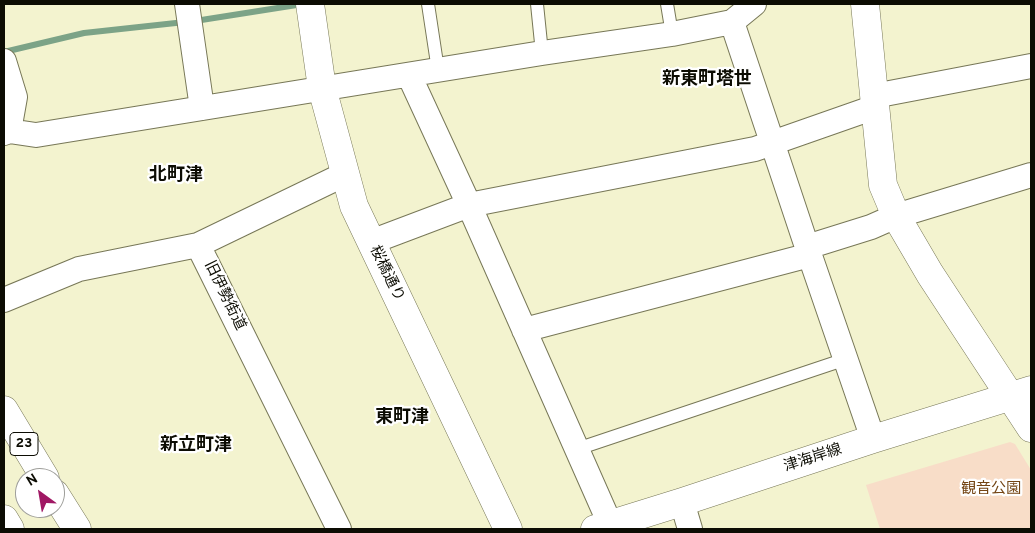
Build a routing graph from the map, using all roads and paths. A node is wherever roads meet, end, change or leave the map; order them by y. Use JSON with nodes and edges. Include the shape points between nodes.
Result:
{"nodes":[{"id":1,"x":187,"y":4,"type":"edge"},
{"id":2,"x":310,"y":4,"type":"edge"},
{"id":3,"x":428,"y":4,"type":"edge"},
{"id":4,"x":537,"y":4,"type":"edge"},
{"id":5,"x":666,"y":4,"type":"edge"},
{"id":6,"x":754,"y":4,"type":"edge"},
{"id":7,"x":865,"y":4,"type":"edge"},
{"id":8,"x":732,"y":22,"type":"junction"},
{"id":9,"x":672,"y":34,"type":"junction"},
{"id":10,"x":542,"y":53,"type":"junction"},
{"id":11,"x":4,"y":61,"type":"edge"},
{"id":12,"x":1031,"y":66,"type":"edge"},
{"id":13,"x":438,"y":70,"type":"junction"},
{"id":14,"x":409,"y":75,"type":"junction"},
{"id":15,"x":322,"y":88,"type":"junction"},
{"id":16,"x":874,"y":101,"type":"junction"},
{"id":17,"x":202,"y":108,"type":"junction"},
{"id":18,"x":6,"y":132,"type":"edge"},
{"id":19,"x":772,"y":142,"type":"junction"},
{"id":20,"x":345,"y":174,"type":"junction"},
{"id":21,"x":1031,"y":175,"type":"edge"},
{"id":22,"x":468,"y":206,"type":"junction"},
{"id":23,"x":896,"y":216,"type":"junction"},
{"id":24,"x":371,"y":242,"type":"junction"},
{"id":25,"x":198,"y":245,"type":"junction"},
{"id":26,"x":808,"y":251,"type":"junction"},
{"id":27,"x":4,"y":300,"type":"edge"},
{"id":28,"x":524,"y":330,"type":"junction"},
{"id":29,"x":846,"y":359,"type":"junction"},
{"id":30,"x":1021,"y":393,"type":"edge"},
{"id":31,"x":4,"y":410,"type":"edge"},
{"id":32,"x":1031,"y":428,"type":"edge"},
{"id":33,"x":873,"y":439,"type":"junction"},
{"id":34,"x":577,"y":449,"type":"junction"},
{"id":35,"x":39,"y":468,"type":"edge"},
{"id":36,"x":682,"y":502,"type":"junction"},
{"id":37,"x":65,"y":510,"type":"edge"},
{"id":38,"x":4,"y":519,"type":"edge"},
{"id":39,"x":602,"y":527,"type":"edge"},
{"id":40,"x":10,"y":529,"type":"edge"},
{"id":41,"x":77,"y":529,"type":"edge"},
{"id":42,"x":339,"y":529,"type":"edge"},
{"id":43,"x":508,"y":529,"type":"edge"},
{"id":44,"x":690,"y":529,"type":"edge"}],
"edges":[{"from":1,"to":17,"type":"street"},
{"from":2,"to":15,"type":"main road","name":"桜橋通り"},
{"from":3,"to":13,"type":"lane"},
{"from":4,"to":10,"type":"lane"},
{"from":5,"to":9,"type":"lane"},
{"from":6,"to":8,"type":"street"},
{"from":7,"to":16,"type":"main road"},
{"from":8,"to":9,"type":"street"},
{"from":8,"to":19,"type":"street"},
{"from":9,"to":10,"type":"street"},
{"from":10,"to":13,"type":"street"},
{"from":11,"to":18,"type":"street","via":[[14,97]]},
{"from":12,"to":16,"type":"street"},
{"from":13,"to":14,"type":"street"},
{"from":14,"to":15,"type":"street"},
{"from":14,"to":22,"type":"street"},
{"from":15,"to":17,"type":"street"},
{"from":15,"to":20,"type":"main road","name":"桜橋通り"},
{"from":16,"to":19,"type":"street"},
{"from":16,"to":23,"type":"main road","via":[[883,185]]},
{"from":17,"to":18,"type":"street","via":[[36,135]]},
{"from":19,"to":22,"type":"street","via":[[755,149]]},
{"from":19,"to":26,"type":"street"},
{"from":20,"to":24,"type":"main road","name":"桜橋通り","via":[[354,206]]},
{"from":20,"to":25,"type":"street"},
{"from":21,"to":23,"type":"street"},
{"from":22,"to":24,"type":"street"},
{"from":22,"to":28,"type":"street"},
{"from":23,"to":26,"type":"street"},
{"from":23,"to":30,"type":"main road","via":[[930,274]]},
{"from":24,"to":43,"type":"main road","name":"桜橋通り"},
{"from":25,"to":27,"type":"street","name":"旧伊勢街道","via":[[79,269]]},
{"from":25,"to":42,"type":"street","name":"旧伊勢街道"},
{"from":26,"to":28,"type":"street"},
{"from":26,"to":29,"type":"street"},
{"from":28,"to":34,"type":"street"},
{"from":29,"to":33,"type":"street"},
{"from":29,"to":34,"type":"lane"},
{"from":30,"to":32,"type":"main road"},
{"from":30,"to":33,"type":"main road","name":"津海岸線"},
{"from":31,"to":35,"type":"main road","number":"23"},
{"from":33,"to":36,"type":"main road","name":"津海岸線"},
{"from":34,"to":39,"type":"street"},
{"from":36,"to":39,"type":"main road","name":"津海岸線"},
{"from":36,"to":44,"type":"street"},
{"from":37,"to":41,"type":"main road"},
{"from":38,"to":40,"type":"main road"}]}
